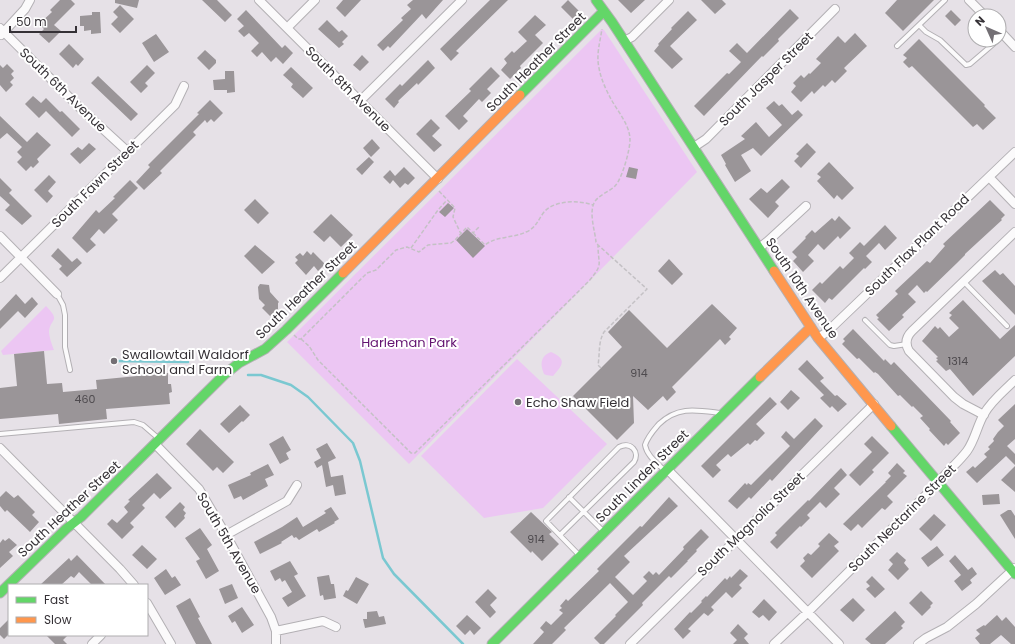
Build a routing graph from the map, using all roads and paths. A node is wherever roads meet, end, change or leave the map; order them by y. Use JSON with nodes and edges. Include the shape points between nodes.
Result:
{"nodes":[{"id":1,"x":30,"y":0,"type":"edge"},
{"id":2,"x":259,"y":0,"type":"edge"},
{"id":3,"x":316,"y":0,"type":"edge"},
{"id":4,"x":462,"y":0,"type":"edge"},
{"id":5,"x":596,"y":0,"type":"edge"},
{"id":6,"x":669,"y":0,"type":"edge"},
{"id":7,"x":945,"y":0,"type":"edge"},
{"id":8,"x":969,"y":0,"type":"edge"},
{"id":9,"x":977,"y":8,"type":"edge"},
{"id":10,"x":835,"y":10,"type":"dead end"},
{"id":11,"x":604,"y":11,"type":"junction"},
{"id":12,"x":920,"y":25,"type":"junction"},
{"id":13,"x":287,"y":28,"type":"junction"},
{"id":14,"x":602,"y":29,"type":"dead end"},
{"id":15,"x":1,"y":32,"type":"edge"},
{"id":16,"x":624,"y":41,"type":"junction"},
{"id":17,"x":897,"y":46,"type":"dead end"},
{"id":18,"x":987,"y":48,"type":"edge"},
{"id":19,"x":184,"y":86,"type":"dead end"},
{"id":20,"x":360,"y":101,"type":"junction"},
{"id":21,"x":694,"y":147,"type":"junction"},
{"id":22,"x":127,"y":151,"type":"junction"},
{"id":23,"x":1015,"y":152,"type":"edge"},
{"id":24,"x":989,"y":177,"type":"junction"},
{"id":25,"x":435,"y":182,"type":"junction"},
{"id":26,"x":448,"y":200,"type":"junction"},
{"id":27,"x":1015,"y":204,"type":"edge"},
{"id":28,"x":594,"y":205,"type":"junction"},
{"id":29,"x":806,"y":206,"type":"dead end"},
{"id":30,"x":479,"y":227,"type":"dead end"},
{"id":31,"x":1015,"y":232,"type":"edge"},
{"id":32,"x":473,"y":233,"type":"junction"},
{"id":33,"x":461,"y":234,"type":"junction"},
{"id":34,"x":0,"y":236,"type":"edge"},
{"id":35,"x":598,"y":245,"type":"junction"},
{"id":36,"x":411,"y":248,"type":"junction"},
{"id":37,"x":759,"y":248,"type":"junction"},
{"id":38,"x":21,"y":257,"type":"junction"},
{"id":39,"x":0,"y":278,"type":"edge"},
{"id":40,"x":963,"y":282,"type":"junction"},
{"id":41,"x":57,"y":294,"type":"joint"},
{"id":42,"x":865,"y":320,"type":"dead end"},
{"id":43,"x":811,"y":326,"type":"junction"},
{"id":44,"x":1007,"y":326,"type":"dead end"},
{"id":45,"x":294,"y":335,"type":"dead end"},
{"id":46,"x":818,"y":338,"type":"junction"},
{"id":47,"x":301,"y":339,"type":"junction"},
{"id":48,"x":906,"y":344,"type":"junction"},
{"id":49,"x":601,"y":368,"type":"dead end"},
{"id":50,"x":70,"y":370,"type":"dead end"},
{"id":51,"x":1015,"y":380,"type":"edge"},
{"id":52,"x":874,"y":404,"type":"junction"},
{"id":53,"x":723,"y":413,"type":"junction"},
{"id":54,"x":984,"y":415,"type":"junction"},
{"id":55,"x":0,"y":434,"type":"edge"},
{"id":56,"x":158,"y":442,"type":"junction"},
{"id":57,"x":0,"y":448,"type":"edge"},
{"id":58,"x":666,"y":470,"type":"junction"},
{"id":59,"x":938,"y":483,"type":"junction"},
{"id":60,"x":297,"y":485,"type":"dead end"},
{"id":61,"x":569,"y":497,"type":"junction"},
{"id":62,"x":583,"y":512,"type":"junction"},
{"id":63,"x":74,"y":523,"type":"junction"},
{"id":64,"x":604,"y":532,"type":"junction"},
{"id":65,"x":226,"y":535,"type":"junction"},
{"id":66,"x":560,"y":535,"type":"junction"},
{"id":67,"x":736,"y":539,"type":"junction"},
{"id":68,"x":580,"y":556,"type":"junction"},
{"id":69,"x":1014,"y":571,"type":"edge"},
{"id":70,"x":10,"y":584,"type":"edge"},
{"id":71,"x":133,"y":584,"type":"edge"},
{"id":72,"x":8,"y":585,"type":"edge"},
{"id":73,"x":0,"y":593,"type":"edge"},
{"id":74,"x":148,"y":605,"type":"edge"},
{"id":75,"x":808,"y":612,"type":"junction"},
{"id":76,"x":336,"y":627,"type":"dead end"},
{"id":77,"x":276,"y":631,"type":"junction"},
{"id":78,"x":100,"y":636,"type":"edge"},
{"id":79,"x":92,"y":644,"type":"edge"},
{"id":80,"x":171,"y":644,"type":"edge"},
{"id":81,"x":276,"y":644,"type":"edge"},
{"id":82,"x":492,"y":644,"type":"edge"},
{"id":83,"x":630,"y":644,"type":"edge"},
{"id":84,"x":774,"y":644,"type":"edge"},
{"id":85,"x":839,"y":644,"type":"edge"},
{"id":86,"x":918,"y":644,"type":"edge"}],
"edges":[{"from":1,"to":15,"type":"street","via":[[25,9]]},
{"from":2,"to":13,"type":"street","name":"South 8th Avenue"},
{"from":3,"to":13,"type":"street"},
{"from":4,"to":20,"type":"street"},
{"from":5,"to":11,"type":"street","name":"South 10th Avenue"},
{"from":6,"to":16,"type":"street","via":[[632,37]]},
{"from":7,"to":12,"type":"lane"},
{"from":8,"to":9,"type":"street"},
{"from":10,"to":21,"type":"street","name":"South Jasper Street","via":[[706,139]]},
{"from":11,"to":16,"type":"street","name":"South 10th Avenue"},
{"from":11,"to":25,"type":"street","name":"South Heather Street"},
{"from":12,"to":17,"type":"lane"},
{"from":12,"to":18,"type":"lane","via":[[966,65]]},
{"from":13,"to":20,"type":"street","name":"South 8th Avenue"},
{"from":14,"to":28,"type":"path","via":[[598,68],[605,88],[626,125],[630,140],[619,181],[594,202]]},
{"from":15,"to":22,"type":"street","name":"South 6th Avenue"},
{"from":16,"to":21,"type":"street","name":"South 10th Avenue"},
{"from":19,"to":22,"type":"street","name":"South Fawn Street","via":[[175,104]]},
{"from":20,"to":25,"type":"street","name":"South 8th Avenue"},
{"from":21,"to":37,"type":"street","name":"South 10th Avenue"},
{"from":22,"to":38,"type":"street","name":"South Fawn Street"},
{"from":23,"to":24,"type":"street","name":"South Flax Plant Road"},
{"from":24,"to":27,"type":"street"},
{"from":24,"to":46,"type":"street","name":"South Flax Plant Road"},
{"from":25,"to":26,"type":"path"},
{"from":25,"to":56,"type":"street","name":"South Heather Street","via":[[286,330],[265,349],[239,363],[224,375]]},
{"from":26,"to":33,"type":"path","via":[[455,208],[453,217]]},
{"from":26,"to":36,"type":"path"},
{"from":28,"to":32,"type":"path","via":[[578,201],[552,206],[544,212],[532,230],[494,240],[486,245]]},
{"from":28,"to":35,"type":"path","via":[[593,216]]},
{"from":29,"to":37,"type":"street"},
{"from":30,"to":32,"type":"path"},
{"from":31,"to":40,"type":"street"},
{"from":32,"to":33,"type":"path","via":[[467,228]]},
{"from":33,"to":36,"type":"path","via":[[451,243],[432,244],[419,252]]},
{"from":34,"to":38,"type":"street"},
{"from":35,"to":47,"type":"path","via":[[600,263],[589,281],[415,453],[411,453],[318,360]]},
{"from":35,"to":49,"type":"path","via":[[647,289],[604,332],[599,346],[598,366]]},
{"from":36,"to":47,"type":"path","via":[[396,250],[377,269],[368,272]]},
{"from":37,"to":43,"type":"street","name":"South 10th Avenue"},
{"from":38,"to":39,"type":"street","name":"South Fawn Street"},
{"from":38,"to":41,"type":"street"},
{"from":40,"to":44,"type":"lane"},
{"from":40,"to":48,"type":"street","via":[[909,334]]},
{"from":41,"to":50,"type":"lane","via":[[65,315],[65,347]]},
{"from":42,"to":48,"type":"lane","via":[[890,345]]},
{"from":43,"to":46,"type":"street","name":"South 10th Avenue"},
{"from":43,"to":53,"type":"street","name":"South Linden Street"},
{"from":45,"to":47,"type":"path"},
{"from":46,"to":52,"type":"street","name":"South 10th Avenue"},
{"from":48,"to":54,"type":"street","via":[[910,352],[954,397]]},
{"from":51,"to":54,"type":"street","name":"South Nectarine Street","via":[[991,403]]},
{"from":52,"to":59,"type":"street","name":"South 10th Avenue"},
{"from":52,"to":67,"type":"street","name":"South Magnolia Street"},
{"from":53,"to":58,"type":"street","name":"South Linden Street"},
{"from":53,"to":58,"type":"lane","via":[[675,412],[660,423],[649,435],[645,445],[648,454]]},
{"from":54,"to":59,"type":"street","name":"South Nectarine Street","via":[[967,451]]},
{"from":55,"to":56,"type":"lane","via":[[134,422],[143,425]]},
{"from":56,"to":63,"type":"street","name":"South Heather Street"},
{"from":56,"to":65,"type":"street","name":"South 5th Avenue","via":[[199,489]]},
{"from":57,"to":63,"type":"street"},
{"from":58,"to":64,"type":"street","name":"South Linden Street"},
{"from":58,"to":67,"type":"street"},
{"from":59,"to":69,"type":"street","name":"South 10th Avenue"},
{"from":59,"to":75,"type":"street","name":"South Nectarine Street"},
{"from":60,"to":65,"type":"street","via":[[287,501]]},
{"from":61,"to":62,"type":"lane"},
{"from":61,"to":62,"type":"lane","via":[[620,447],[632,447],[636,456],[634,462]]},
{"from":61,"to":66,"type":"lane","via":[[546,521]]},
{"from":62,"to":64,"type":"lane"},
{"from":62,"to":66,"type":"lane"},
{"from":63,"to":70,"type":"street","name":"South Heather Street"},
{"from":63,"to":71,"type":"street"},
{"from":64,"to":68,"type":"street","name":"South Linden Street"},
{"from":65,"to":77,"type":"street","name":"South 5th Avenue","via":[[271,617]]},
{"from":66,"to":68,"type":"lane"},
{"from":67,"to":75,"type":"street"},
{"from":67,"to":83,"type":"street","name":"South Magnolia Street"},
{"from":68,"to":82,"type":"street","name":"South Linden Street"},
{"from":69,"to":86,"type":"street","via":[[947,627]]},
{"from":72,"to":73,"type":"street","name":"South Heather Street"},
{"from":74,"to":80,"type":"street"},
{"from":75,"to":84,"type":"street","name":"South Nectarine Street"},
{"from":75,"to":85,"type":"street"},
{"from":76,"to":77,"type":"street","via":[[323,621]]},
{"from":77,"to":81,"type":"street"},
{"from":78,"to":79,"type":"street"}]}
